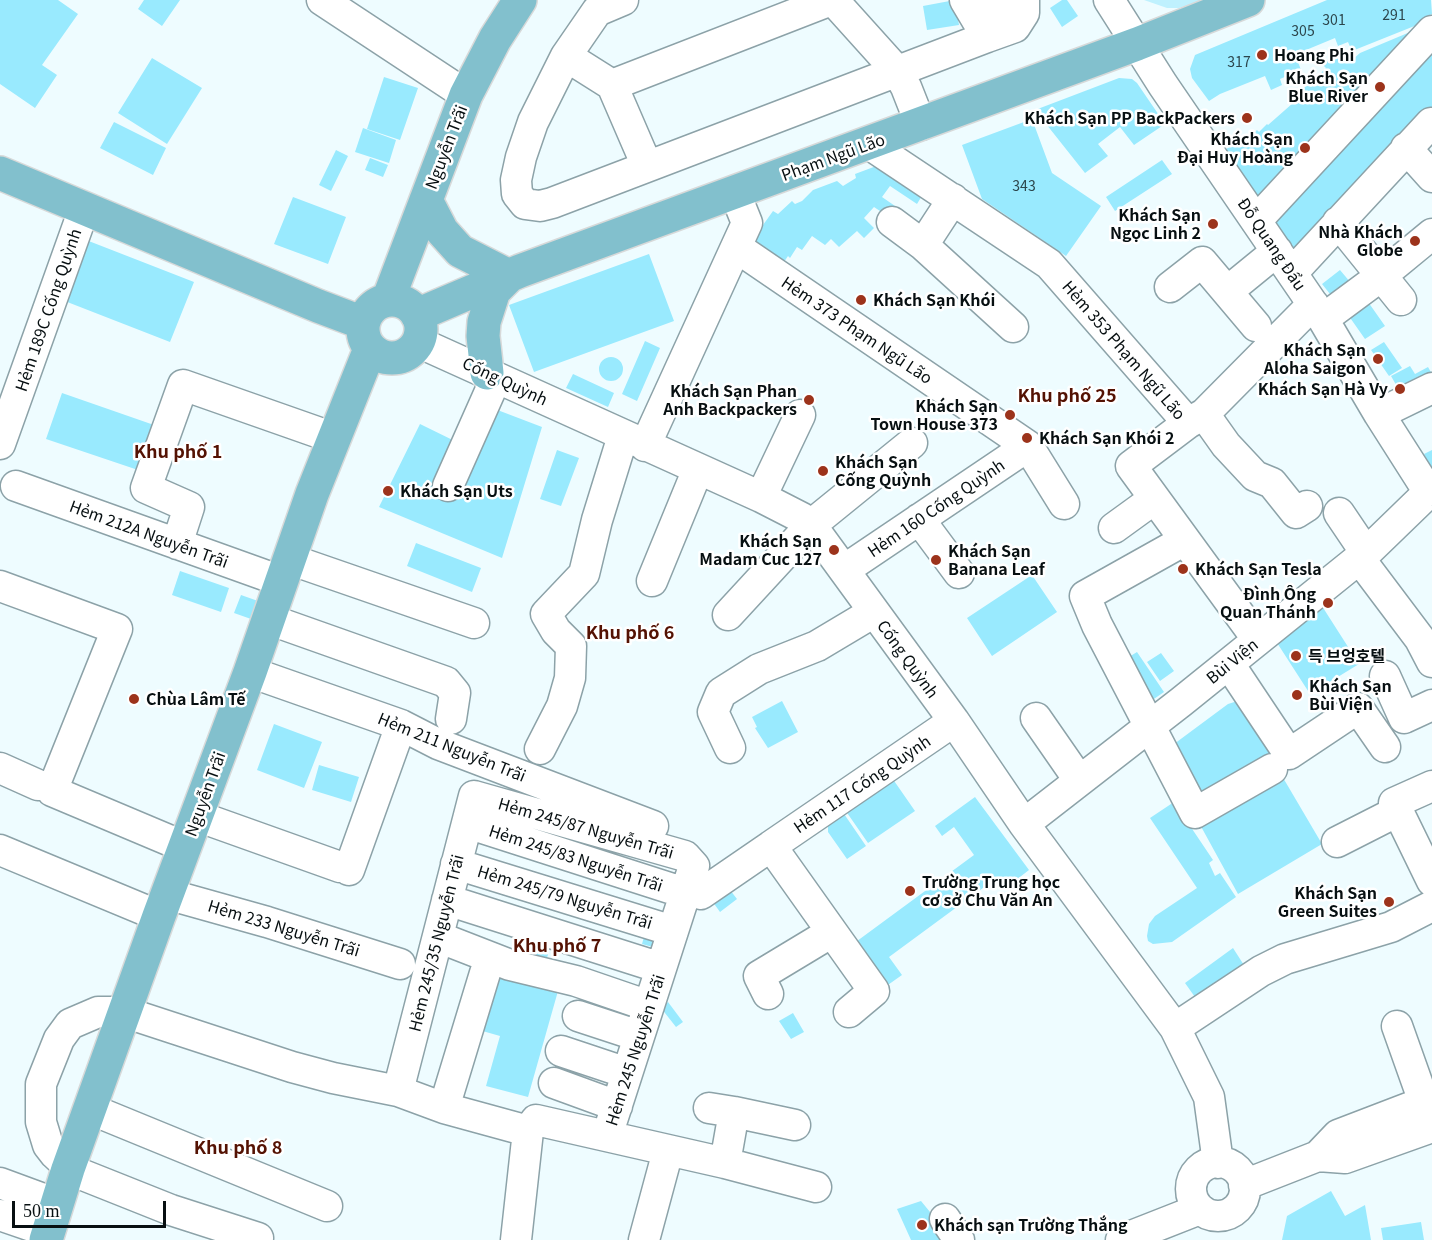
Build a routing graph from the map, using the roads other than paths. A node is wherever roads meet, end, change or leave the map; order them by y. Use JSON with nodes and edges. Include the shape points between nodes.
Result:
{"nodes":[{"id":1,"x":322,"y":0,"type":"edge"},
{"id":2,"x":520,"y":0,"type":"edge"},
{"id":3,"x":832,"y":0,"type":"edge"},
{"id":4,"x":964,"y":0,"type":"edge"},
{"id":5,"x":995,"y":0,"type":"edge"},
{"id":6,"x":1023,"y":0,"type":"edge"},
{"id":7,"x":1109,"y":0,"type":"edge"},
{"id":8,"x":1248,"y":0,"type":"edge"},
{"id":9,"x":608,"y":4,"type":"edge"},
{"id":10,"x":1432,"y":31,"type":"edge"},
{"id":11,"x":987,"y":37,"type":"junction"},
{"id":12,"x":1137,"y":44,"type":"junction"},
{"id":13,"x":566,"y":56,"type":"junction"},
{"id":14,"x":897,"y":72,"type":"junction"},
{"id":15,"x":612,"y":85,"type":"junction"},
{"id":16,"x":466,"y":95,"type":"junction"},
{"id":17,"x":1432,"y":124,"type":"edge"},
{"id":18,"x":921,"y":125,"type":"junction"},
{"id":19,"x":869,"y":144,"type":"junction"},
{"id":20,"x":1406,"y":148,"type":"junction"},
{"id":21,"x":647,"y":166,"type":"junction"},
{"id":22,"x":1,"y":176,"type":"edge"},
{"id":23,"x":1432,"y":177,"type":"edge"},
{"id":24,"x":735,"y":193,"type":"junction"},
{"id":25,"x":426,"y":200,"type":"junction"},
{"id":26,"x":953,"y":200,"type":"junction"},
{"id":27,"x":84,"y":209,"type":"junction"},
{"id":28,"x":1256,"y":221,"type":"junction"},
{"id":29,"x":892,"y":222,"type":"dead end"},
{"id":30,"x":1338,"y":222,"type":"junction"},
{"id":31,"x":1432,"y":234,"type":"edge"},
{"id":32,"x":923,"y":245,"type":"junction"},
{"id":33,"x":736,"y":248,"type":"junction"},
{"id":34,"x":1284,"y":262,"type":"junction"},
{"id":35,"x":509,"y":276,"type":"junction"},
{"id":36,"x":1381,"y":276,"type":"junction"},
{"id":37,"x":1170,"y":287,"type":"dead end"},
{"id":38,"x":1228,"y":291,"type":"junction"},
{"id":39,"x":388,"y":300,"type":"junction"},
{"id":40,"x":1401,"y":300,"type":"dead end"},
{"id":41,"x":1318,"y":312,"type":"junction"},
{"id":42,"x":1256,"y":326,"type":"dead end"},
{"id":43,"x":1013,"y":327,"type":"dead end"},
{"id":44,"x":418,"y":328,"type":"junction"},
{"id":45,"x":366,"y":336,"type":"junction"},
{"id":46,"x":492,"y":376,"type":"junction"},
{"id":47,"x":1432,"y":388,"type":"edge"},
{"id":48,"x":800,"y":414,"type":"dead end"},
{"id":49,"x":1379,"y":414,"type":"junction"},
{"id":50,"x":1196,"y":419,"type":"junction"},
{"id":51,"x":334,"y":438,"type":"junction"},
{"id":52,"x":634,"y":441,"type":"junction"},
{"id":53,"x":912,"y":443,"type":"dead end"},
{"id":54,"x":0,"y":444,"type":"edge"},
{"id":55,"x":1028,"y":446,"type":"junction"},
{"id":56,"x":698,"y":469,"type":"junction"},
{"id":57,"x":16,"y":486,"type":"dead end"},
{"id":58,"x":448,"y":486,"type":"dead end"},
{"id":59,"x":1430,"y":490,"type":"edge"},
{"id":60,"x":761,"y":497,"type":"junction"},
{"id":61,"x":1154,"y":499,"type":"junction"},
{"id":62,"x":1064,"y":504,"type":"dead end"},
{"id":63,"x":1307,"y":506,"type":"dead end"},
{"id":64,"x":1339,"y":513,"type":"dead end"},
{"id":65,"x":919,"y":519,"type":"junction"},
{"id":66,"x":811,"y":525,"type":"junction"},
{"id":67,"x":1114,"y":528,"type":"dead end"},
{"id":68,"x":1185,"y":540,"type":"junction"},
{"id":69,"x":177,"y":544,"type":"junction"},
{"id":70,"x":1362,"y":555,"type":"junction"},
{"id":71,"x":285,"y":570,"type":"junction"},
{"id":72,"x":844,"y":570,"type":"junction"},
{"id":73,"x":959,"y":573,"type":"dead end"},
{"id":74,"x":652,"y":580,"type":"dead end"},
{"id":75,"x":0,"y":586,"type":"edge"},
{"id":76,"x":874,"y":612,"type":"junction"},
{"id":77,"x":728,"y":615,"type":"dead end"},
{"id":78,"x":268,"y":619,"type":"junction"},
{"id":79,"x":474,"y":623,"type":"dead end"},
{"id":80,"x":1425,"y":635,"type":"edge"},
{"id":81,"x":1258,"y":640,"type":"junction"},
{"id":82,"x":1229,"y":664,"type":"junction"},
{"id":83,"x":250,"y":672,"type":"junction"},
{"id":84,"x":1385,"y":676,"type":"dead end"},
{"id":85,"x":1432,"y":705,"type":"edge"},
{"id":86,"x":1036,"y":718,"type":"dead end"},
{"id":87,"x":451,"y":719,"type":"dead end"},
{"id":88,"x":954,"y":722,"type":"junction"},
{"id":89,"x":401,"y":725,"type":"junction"},
{"id":90,"x":1150,"y":726,"type":"junction"},
{"id":91,"x":1385,"y":747,"type":"dead end"},
{"id":92,"x":730,"y":748,"type":"dead end"},
{"id":93,"x":540,"y":749,"type":"dead end"},
{"id":94,"x":0,"y":768,"type":"edge"},
{"id":95,"x":1272,"y":769,"type":"dead end"},
{"id":96,"x":1080,"y":780,"type":"junction"},
{"id":97,"x":1432,"y":786,"type":"edge"},
{"id":98,"x":45,"y":788,"type":"junction"},
{"id":99,"x":470,"y":809,"type":"joint"},
{"id":100,"x":1398,"y":811,"type":"junction"},
{"id":101,"x":197,"y":816,"type":"junction"},
{"id":102,"x":1023,"y":824,"type":"junction"},
{"id":103,"x":654,"y":826,"type":"dead end"},
{"id":104,"x":1424,"y":840,"type":"edge"},
{"id":105,"x":1337,"y":842,"type":"dead end"},
{"id":106,"x":771,"y":846,"type":"junction"},
{"id":107,"x":185,"y":847,"type":"junction"},
{"id":108,"x":0,"y":850,"type":"edge"},
{"id":109,"x":456,"y":864,"type":"junction"},
{"id":110,"x":1432,"y":881,"type":"edge"},
{"id":111,"x":694,"y":884,"type":"junction"},
{"id":112,"x":447,"y":900,"type":"junction"},
{"id":113,"x":163,"y":905,"type":"junction"},
{"id":114,"x":1432,"y":906,"type":"edge"},
{"id":115,"x":673,"y":931,"type":"junction"},
{"id":116,"x":832,"y":932,"type":"junction"},
{"id":117,"x":438,"y":937,"type":"junction"},
{"id":118,"x":400,"y":964,"type":"dead end"},
{"id":119,"x":661,"y":968,"type":"junction"},
{"id":120,"x":485,"y":973,"type":"dead end"},
{"id":121,"x":758,"y":984,"type":"dead end"},
{"id":122,"x":649,"y":1006,"type":"junction"},
{"id":123,"x":124,"y":1012,"type":"junction"},
{"id":124,"x":849,"y":1012,"type":"dead end"},
{"id":125,"x":578,"y":1016,"type":"dead end"},
{"id":126,"x":1397,"y":1026,"type":"dead end"},
{"id":127,"x":1175,"y":1028,"type":"junction"},
{"id":128,"x":639,"y":1036,"type":"junction"},
{"id":129,"x":561,"y":1051,"type":"dead end"},
{"id":130,"x":627,"y":1073,"type":"junction"},
{"id":131,"x":554,"y":1083,"type":"dead end"},
{"id":132,"x":398,"y":1090,"type":"junction"},
{"id":133,"x":617,"y":1106,"type":"junction"},
{"id":134,"x":444,"y":1108,"type":"junction"},
{"id":135,"x":90,"y":1109,"type":"junction"},
{"id":136,"x":1429,"y":1109,"type":"edge"},
{"id":137,"x":795,"y":1125,"type":"dead end"},
{"id":138,"x":528,"y":1131,"type":"junction"},
{"id":139,"x":607,"y":1136,"type":"junction"},
{"id":140,"x":668,"y":1151,"type":"junction"},
{"id":141,"x":725,"y":1163,"type":"junction"},
{"id":142,"x":1218,"y":1163,"type":"junction"},
{"id":143,"x":69,"y":1168,"type":"junction"},
{"id":144,"x":0,"y":1183,"type":"edge"},
{"id":145,"x":1244,"y":1185,"type":"junction"},
{"id":146,"x":816,"y":1187,"type":"dead end"},
{"id":147,"x":327,"y":1206,"type":"dead end"},
{"id":148,"x":1200,"y":1209,"type":"junction"},
{"id":149,"x":0,"y":1215,"type":"edge"},
{"id":150,"x":51,"y":1226,"type":"edge"},
{"id":151,"x":258,"y":1238,"type":"dead end"},
{"id":152,"x":516,"y":1240,"type":"edge"},
{"id":153,"x":644,"y":1240,"type":"edge"},
{"id":154,"x":1121,"y":1240,"type":"edge"}],
"edges":[{"from":1,"to":16,"type":"street"},
{"from":2,"to":16,"type":"main road","name":"Nguyễn Trãi"},
{"from":3,"to":14,"type":"street"},
{"from":3,"to":15,"type":"street"},
{"from":4,"to":11,"type":"street"},
{"from":5,"to":11,"type":"street","via":[[998,20]]},
{"from":6,"to":11,"type":"street","via":[[1023,13],[1015,27]]},
{"from":7,"to":12,"type":"street","name":"Ðỗ Quang Ðẩu"},
{"from":8,"to":12,"type":"main road","name":"Phạm Ngũ Lão"},
{"from":9,"to":13,"type":"street"},
{"from":10,"to":28,"type":"street"},
{"from":11,"to":14,"type":"street"},
{"from":12,"to":18,"type":"main road","name":"Phạm Ngũ Lão"},
{"from":12,"to":28,"type":"street","name":"Ðỗ Quang Ðẩu"},
{"from":13,"to":15,"type":"street"},
{"from":13,"to":21,"type":"street","via":[[520,157],[517,194],[525,204],[540,206]]},
{"from":14,"to":18,"type":"street"},
{"from":14,"to":21,"type":"street"},
{"from":15,"to":21,"type":"street"},
{"from":16,"to":25,"type":"main road","name":"Nguyễn Trãi"},
{"from":17,"to":20,"type":"street"},
{"from":18,"to":19,"type":"main road","name":"Phạm Ngũ Lão"},
{"from":19,"to":24,"type":"main road","name":"Phạm Ngũ Lão"},
{"from":19,"to":26,"type":"street","name":"Hẻm 353 Phạm Ngũ Lão"},
{"from":20,"to":23,"type":"street"},
{"from":20,"to":30,"type":"street"},
{"from":22,"to":27,"type":"main road"},
{"from":24,"to":33,"type":"street","via":[[747,224]]},
{"from":24,"to":35,"type":"main road","name":"Phạm Ngũ Lão"},
{"from":25,"to":35,"type":"main road","via":[[442,231],[460,250]]},
{"from":25,"to":39,"type":"main road","name":"Nguyễn Trãi"},
{"from":26,"to":32,"type":"street"},
{"from":26,"to":50,"type":"street","name":"Hẻm 353 Phạm Ngũ Lão","via":[[1049,264]]},
{"from":27,"to":45,"type":"main road","via":[[318,306]]},
{"from":27,"to":54,"type":"street","name":"Hẻm 189C Cống Quỳnh"},
{"from":28,"to":34,"type":"street","name":"Ðỗ Quang Ðẩu"},
{"from":29,"to":32,"type":"street"},
{"from":30,"to":34,"type":"street"},
{"from":30,"to":36,"type":"street"},
{"from":31,"to":36,"type":"street"},
{"from":32,"to":43,"type":"street"},
{"from":33,"to":52,"type":"street"},
{"from":33,"to":55,"type":"street","name":"Hẻm 373 Phạm Ngũ Lão"},
{"from":34,"to":38,"type":"street"},
{"from":34,"to":41,"type":"street","name":"Ðỗ Quang Ðẩu"},
{"from":35,"to":44,"type":"main road","name":"Phạm Ngũ Lão"},
{"from":35,"to":46,"type":"main road","via":[[494,291],[484,322],[483,336]]},
{"from":36,"to":40,"type":"street"},
{"from":36,"to":41,"type":"street"},
{"from":37,"to":38,"type":"street","via":[[1202,262]]},
{"from":38,"to":42,"type":"street"},
{"from":39,"to":44,"type":"main road","via":[[413,309]]},
{"from":39,"to":45,"type":"main road","via":[[372,308]]},
{"from":41,"to":49,"type":"street","name":"Ðỗ Quang Ðẩu"},
{"from":41,"to":50,"type":"street"},
{"from":44,"to":45,"type":"main road","via":[[405,356],[396,359],[386,359]]},
{"from":44,"to":46,"type":"street","name":"Cống Quỳnh"},
{"from":45,"to":51,"type":"main road","name":"Nguyễn Trãi"},
{"from":46,"to":52,"type":"street","name":"Cống Quỳnh"},
{"from":46,"to":58,"type":"street"},
{"from":47,"to":49,"type":"street"},
{"from":48,"to":60,"type":"street"},
{"from":49,"to":59,"type":"street","name":"Ðỗ Quang Ðẩu"},
{"from":50,"to":61,"type":"street","via":[[1131,466]]},
{"from":50,"to":63,"type":"street","name":"Hẻm 353 Phạm Ngũ Lão","via":[[1255,476],[1272,483],[1296,513]]},
{"from":51,"to":69,"type":"street","via":[[183,385],[146,488],[189,507]]},
{"from":51,"to":71,"type":"main road","name":"Nguyễn Trãi"},
{"from":52,"to":56,"type":"street","name":"Cống Quỳnh"},
{"from":52,"to":93,"type":"street","via":[[597,520],[584,574],[546,615],[571,646],[570,678],[562,706]]},
{"from":53,"to":66,"type":"street"},
{"from":55,"to":62,"type":"street"},
{"from":55,"to":65,"type":"street","name":"Hẻm 160 Cống Quỳnh"},
{"from":56,"to":60,"type":"street","name":"Cống Quỳnh"},
{"from":56,"to":74,"type":"street"},
{"from":57,"to":69,"type":"street","name":"Hẻm 212A Nguyễn Trãi"},
{"from":59,"to":70,"type":"street","name":"Bùi Viện"},
{"from":60,"to":66,"type":"street","name":"Cống Quỳnh"},
{"from":61,"to":67,"type":"street"},
{"from":61,"to":68,"type":"street"},
{"from":64,"to":70,"type":"street"},
{"from":65,"to":72,"type":"street","name":"Hẻm 160 Cống Quỳnh"},
{"from":65,"to":73,"type":"street"},
{"from":66,"to":72,"type":"street","name":"Cống Quỳnh"},
{"from":66,"to":77,"type":"street"},
{"from":68,"to":81,"type":"street"},
{"from":68,"to":90,"type":"street","via":[[1085,596]]},
{"from":69,"to":71,"type":"street","name":"Hẻm 212A Nguyễn Trãi"},
{"from":70,"to":80,"type":"street"},
{"from":70,"to":81,"type":"street","name":"Bùi Viện"},
{"from":71,"to":78,"type":"main road","name":"Nguyễn Trãi"},
{"from":71,"to":79,"type":"street","name":"Hẻm 212A Nguyễn Trãi"},
{"from":72,"to":76,"type":"street","name":"Cống Quỳnh"},
{"from":75,"to":98,"type":"street","via":[[117,628]]},
{"from":76,"to":88,"type":"street","name":"Cống Quỳnh"},
{"from":76,"to":92,"type":"street","via":[[817,646],[759,669],[721,693],[712,712]]},
{"from":78,"to":83,"type":"main road","name":"Nguyễn Trãi"},
{"from":78,"to":87,"type":"street","via":[[446,682],[455,693]]},
{"from":81,"to":82,"type":"street","name":"Bùi Viện"},
{"from":82,"to":90,"type":"street","name":"Bùi Viện"},
{"from":82,"to":91,"type":"street","via":[[1289,754],[1358,708]]},
{"from":83,"to":89,"type":"street","name":"Hẻm 211 Nguyễn Trãi"},
{"from":83,"to":101,"type":"main road","name":"Nguyễn Trãi"},
{"from":84,"to":85,"type":"street","via":[[1404,718]]},
{"from":86,"to":96,"type":"street"},
{"from":88,"to":102,"type":"street","name":"Cống Quỳnh"},
{"from":88,"to":106,"type":"street","name":"Hẻm 117 Cống Quỳnh"},
{"from":89,"to":101,"type":"street","via":[[344,868]]},
{"from":89,"to":103,"type":"street","name":"Hẻm 211 Nguyễn Trãi","via":[[438,744]]},
{"from":90,"to":95,"type":"street","via":[[1195,813]]},
{"from":90,"to":96,"type":"street","name":"Bùi Viện"},
{"from":94,"to":98,"type":"street"},
{"from":96,"to":102,"type":"street","name":"Bùi Viện"},
{"from":97,"to":100,"type":"street","via":[[1394,803]]},
{"from":98,"to":107,"type":"street"},
{"from":99,"to":109,"type":"street","name":"Hẻm 245/35 Nguyễn Trãi"},
{"from":99,"to":111,"type":"street","name":"Hẻm 245/87 Nguyễn Trãi","via":[[685,856]]},
{"from":100,"to":104,"type":"street"},
{"from":100,"to":105,"type":"street"},
{"from":101,"to":107,"type":"main road","name":"Nguyễn Trãi"},
{"from":102,"to":127,"type":"street","name":"Cống Quỳnh"},
{"from":104,"to":110,"type":"street"},
{"from":106,"to":111,"type":"street","name":"Hẻm 117 Cống Quỳnh"},
{"from":106,"to":116,"type":"street"},
{"from":107,"to":113,"type":"main road","name":"Nguyễn Trãi"},
{"from":108,"to":113,"type":"street","name":"Hẻm 233 Nguyễn Trãi"},
{"from":109,"to":112,"type":"street","name":"Hẻm 245/35 Nguyễn Trãi"},
{"from":109,"to":115,"type":"street","name":"Hẻm 245/79 Nguyễn Trãi"},
{"from":111,"to":115,"type":"street","name":"Hẻm 245 Nguyễn Trãi"},
{"from":112,"to":117,"type":"street","name":"Hẻm 245/35 Nguyễn Trãi"},
{"from":112,"to":119,"type":"street"},
{"from":113,"to":118,"type":"street","name":"Hẻm 233 Nguyễn Trãi","via":[[267,922]]},
{"from":113,"to":123,"type":"main road","name":"Nguyễn Trãi"},
{"from":114,"to":127,"type":"street","via":[[1391,927],[1285,958]]},
{"from":115,"to":119,"type":"street","name":"Hẻm 245 Nguyễn Trãi"},
{"from":116,"to":121,"type":"street"},
{"from":116,"to":124,"type":"street","via":[[874,992]]},
{"from":117,"to":122,"type":"street","via":[[510,965],[576,981]]},
{"from":117,"to":132,"type":"street","name":"Hẻm 245/35 Nguyễn Trãi"},
{"from":119,"to":122,"type":"street","name":"Hẻm 245 Nguyễn Trãi"},
{"from":120,"to":134,"type":"street"},
{"from":122,"to":128,"type":"street","name":"Hẻm 245 Nguyễn Trãi"},
{"from":123,"to":132,"type":"street","via":[[292,1067]]},
{"from":123,"to":135,"type":"main road","name":"Nguyễn Trãi"},
{"from":123,"to":143,"type":"street","via":[[98,1012],[70,1024],[50,1057],[41,1084],[41,1122],[48,1145]]},
{"from":125,"to":128,"type":"street"},
{"from":126,"to":136,"type":"street"},
{"from":127,"to":142,"type":"street","name":"Cống Quỳnh","via":[[1209,1097]]},
{"from":128,"to":130,"type":"street","name":"Hẻm 245 Nguyễn Trãi"},
{"from":129,"to":130,"type":"street"},
{"from":130,"to":133,"type":"street","name":"Hẻm 245 Nguyễn Trãi"},
{"from":131,"to":133,"type":"street"},
{"from":132,"to":134,"type":"street"},
{"from":133,"to":139,"type":"street","name":"Hẻm 245 Nguyễn Trãi"},
{"from":134,"to":138,"type":"street"},
{"from":135,"to":143,"type":"main road","name":"Nguyễn Trãi"},
{"from":135,"to":147,"type":"street"},
{"from":136,"to":145,"type":"street","via":[[1338,1135],[1318,1156]]},
{"from":137,"to":141,"type":"street","via":[[722,1110]]},
{"from":138,"to":139,"type":"street","name":"Hẻm 245 Nguyễn Trãi","via":[[537,1120]]},
{"from":138,"to":152,"type":"street"},
{"from":139,"to":140,"type":"street"},
{"from":140,"to":141,"type":"street"},
{"from":140,"to":153,"type":"street"},
{"from":141,"to":146,"type":"street"},
{"from":142,"to":145,"type":"street","via":[[1239,1172]]},
{"from":142,"to":148,"type":"street","via":[[1201,1168],[1192,1184],[1192,1198]]},
{"from":143,"to":150,"type":"main road","name":"Nguyễn Trãi"},
{"from":143,"to":151,"type":"street","via":[[171,1210]]},
{"from":144,"to":150,"type":"street"},
{"from":145,"to":148,"type":"street","via":[[1242,1201],[1232,1212],[1212,1215]]},
{"from":148,"to":154,"type":"street"},
{"from":149,"to":150,"type":"street"}]}
